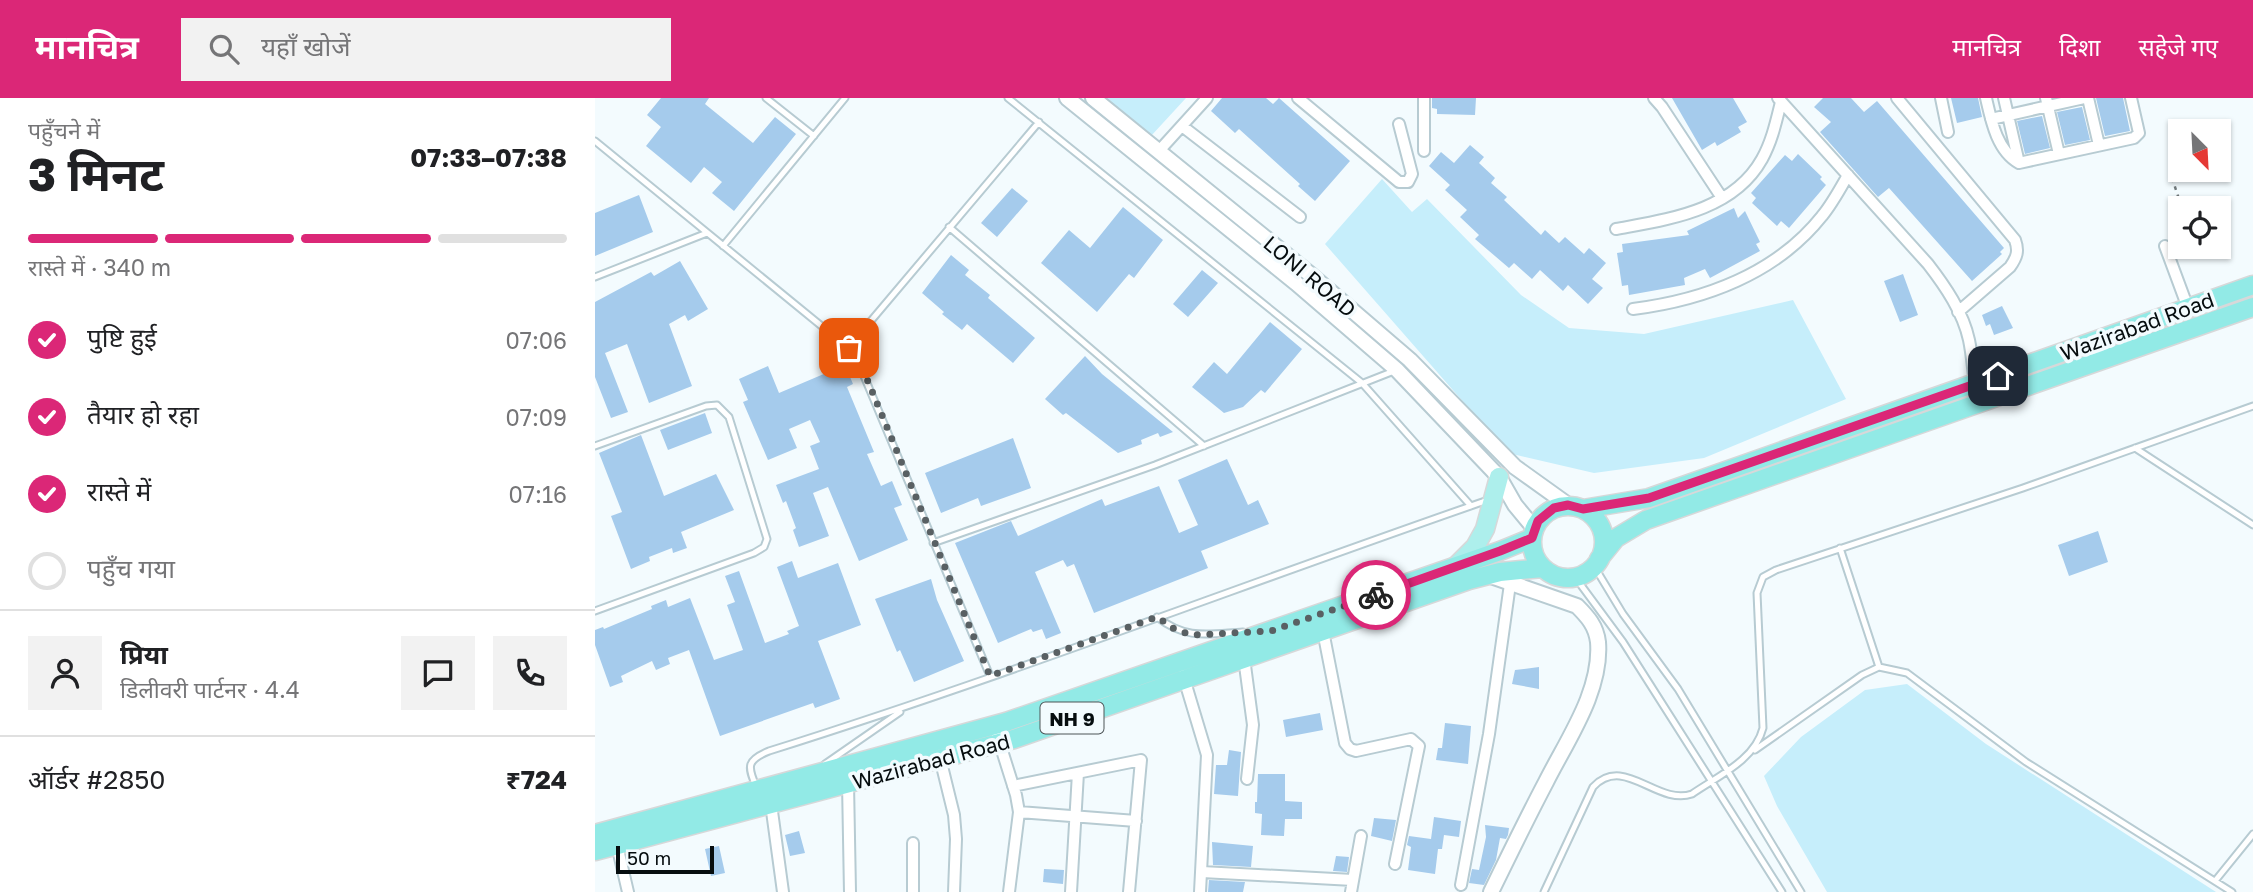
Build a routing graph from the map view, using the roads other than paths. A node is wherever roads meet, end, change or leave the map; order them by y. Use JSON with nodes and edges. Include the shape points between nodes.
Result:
{"nodes":[{"id":1,"x":766,"y":98,"type":"edge"},
{"id":2,"x":845,"y":98,"type":"edge"},
{"id":3,"x":1008,"y":98,"type":"edge"},
{"id":4,"x":1067,"y":98,"type":"edge"},
{"id":5,"x":1093,"y":98,"type":"edge"},
{"id":6,"x":1207,"y":98,"type":"edge"},
{"id":7,"x":1298,"y":98,"type":"edge"},
{"id":8,"x":1423,"y":98,"type":"edge"},
{"id":9,"x":1654,"y":98,"type":"edge"},
{"id":10,"x":1896,"y":98,"type":"edge"},
{"id":11,"x":1941,"y":98,"type":"edge"},
{"id":12,"x":1986,"y":98,"type":"edge"},
{"id":13,"x":2004,"y":98,"type":"edge"},
{"id":14,"x":2086,"y":98,"type":"edge"},
{"id":15,"x":2131,"y":98,"type":"edge"},
{"id":16,"x":1780,"y":100,"type":"edge"},
{"id":17,"x":2047,"y":102,"type":"edge"},
{"id":18,"x":2008,"y":115,"type":"junction"},
{"id":19,"x":1991,"y":119,"type":"junction"},
{"id":20,"x":1039,"y":122,"type":"junction"},
{"id":21,"x":1399,"y":124,"type":"dead end"},
{"id":22,"x":1182,"y":126,"type":"junction"},
{"id":23,"x":1948,"y":132,"type":"dead end"},
{"id":24,"x":814,"y":136,"type":"junction"},
{"id":25,"x":595,"y":141,"type":"edge"},
{"id":26,"x":2099,"y":145,"type":"junction"},
{"id":27,"x":1424,"y":151,"type":"dead end"},
{"id":28,"x":1158,"y":152,"type":"junction"},
{"id":29,"x":2059,"y":154,"type":"junction"},
{"id":30,"x":2019,"y":163,"type":"junction"},
{"id":31,"x":1848,"y":175,"type":"junction"},
{"id":32,"x":1722,"y":198,"type":"junction"},
{"id":33,"x":1300,"y":218,"type":"dead end"},
{"id":34,"x":949,"y":227,"type":"junction"},
{"id":35,"x":1616,"y":229,"type":"dead end"},
{"id":36,"x":707,"y":233,"type":"junction"},
{"id":37,"x":723,"y":246,"type":"junction"},
{"id":38,"x":2165,"y":246,"type":"dead end"},
{"id":39,"x":595,"y":277,"type":"edge"},
{"id":40,"x":1323,"y":285,"type":"junction"},
{"id":41,"x":2253,"y":285,"type":"edge"},
{"id":42,"x":1312,"y":297,"type":"junction"},
{"id":43,"x":2253,"y":307,"type":"edge"},
{"id":44,"x":2188,"y":308,"type":"junction"},
{"id":45,"x":1633,"y":309,"type":"dead end"},
{"id":46,"x":1958,"y":312,"type":"junction"},
{"id":47,"x":849,"y":348,"type":"junction"},
{"id":48,"x":1397,"y":370,"type":"junction"},
{"id":49,"x":1362,"y":383,"type":"junction"},
{"id":50,"x":1975,"y":384,"type":"junction"},
{"id":51,"x":2253,"y":406,"type":"edge"},
{"id":52,"x":595,"y":446,"type":"edge"},
{"id":53,"x":1205,"y":446,"type":"junction"},
{"id":54,"x":2135,"y":448,"type":"junction"},
{"id":55,"x":1499,"y":477,"type":"junction"},
{"id":56,"x":1495,"y":498,"type":"junction"},
{"id":57,"x":1471,"y":506,"type":"junction"},
{"id":58,"x":1575,"y":507,"type":"junction"},
{"id":59,"x":2253,"y":524,"type":"edge"},
{"id":60,"x":1533,"y":533,"type":"junction"},
{"id":61,"x":933,"y":543,"type":"junction"},
{"id":62,"x":1840,"y":548,"type":"junction"},
{"id":63,"x":1597,"y":562,"type":"junction"},
{"id":64,"x":1455,"y":567,"type":"junction"},
{"id":65,"x":1543,"y":568,"type":"junction"},
{"id":66,"x":1487,"y":575,"type":"junction"},
{"id":67,"x":1575,"y":577,"type":"junction"},
{"id":68,"x":1510,"y":584,"type":"junction"},
{"id":69,"x":595,"y":611,"type":"edge"},
{"id":70,"x":1157,"y":617,"type":"junction"},
{"id":71,"x":1271,"y":631,"type":"junction"},
{"id":72,"x":1323,"y":631,"type":"junction"},
{"id":73,"x":1244,"y":658,"type":"junction"},
{"id":74,"x":1879,"y":667,"type":"junction"},
{"id":75,"x":1182,"y":671,"type":"junction"},
{"id":76,"x":990,"y":676,"type":"junction"},
{"id":77,"x":906,"y":708,"type":"junction"},
{"id":78,"x":993,"y":724,"type":"junction"},
{"id":79,"x":999,"y":742,"type":"junction"},
{"id":80,"x":1752,"y":752,"type":"junction"},
{"id":81,"x":940,"y":758,"type":"junction"},
{"id":82,"x":1727,"y":770,"type":"junction"},
{"id":83,"x":812,"y":773,"type":"junction"},
{"id":84,"x":1078,"y":773,"type":"junction"},
{"id":85,"x":1247,"y":779,"type":"dead end"},
{"id":86,"x":1713,"y":780,"type":"junction"},
{"id":87,"x":848,"y":783,"type":"junction"},
{"id":88,"x":1013,"y":786,"type":"junction"},
{"id":89,"x":757,"y":789,"type":"junction"},
{"id":90,"x":766,"y":805,"type":"junction"},
{"id":91,"x":1019,"y":812,"type":"junction"},
{"id":92,"x":1076,"y":816,"type":"junction"},
{"id":93,"x":1136,"y":821,"type":"junction"},
{"id":94,"x":595,"y":834,"type":"edge"},
{"id":95,"x":2253,"y":834,"type":"edge"},
{"id":96,"x":1361,"y":836,"type":"dead end"},
{"id":97,"x":913,"y":843,"type":"dead end"},
{"id":98,"x":617,"y":845,"type":"junction"},
{"id":99,"x":595,"y":851,"type":"edge"},
{"id":100,"x":1395,"y":864,"type":"dead end"},
{"id":101,"x":1202,"y":872,"type":"junction"},
{"id":102,"x":1353,"y":880,"type":"junction"},
{"id":103,"x":2214,"y":881,"type":"junction"},
{"id":104,"x":1461,"y":885,"type":"dead end"},
{"id":105,"x":1800,"y":890,"type":"edge"},
{"id":106,"x":628,"y":892,"type":"edge"},
{"id":107,"x":783,"y":892,"type":"edge"},
{"id":108,"x":850,"y":892,"type":"edge"},
{"id":109,"x":913,"y":892,"type":"edge"},
{"id":110,"x":954,"y":892,"type":"edge"},
{"id":111,"x":1009,"y":892,"type":"edge"},
{"id":112,"x":1071,"y":892,"type":"edge"},
{"id":113,"x":1129,"y":892,"type":"edge"},
{"id":114,"x":1200,"y":892,"type":"edge"},
{"id":115,"x":1351,"y":892,"type":"edge"},
{"id":116,"x":1491,"y":892,"type":"edge"},
{"id":117,"x":1544,"y":892,"type":"edge"},
{"id":118,"x":1782,"y":892,"type":"edge"},
{"id":119,"x":1791,"y":892,"type":"edge"},
{"id":120,"x":2232,"y":892,"type":"edge"}],
"edges":[{"from":1,"to":24,"type":"lane"},
{"from":2,"to":24,"type":"lane"},
{"from":3,"to":20,"type":"lane"},
{"from":4,"to":42,"type":"street","name":"LONI ROAD"},
{"from":5,"to":28,"type":"street","name":"LONI ROAD"},
{"from":6,"to":22,"type":"street"},
{"from":7,"to":21,"type":"street","via":[[1403,183],[1412,174]]},
{"from":8,"to":27,"type":"street"},
{"from":9,"to":32,"type":"street"},
{"from":10,"to":46,"type":"street","via":[[2018,249],[2010,267]]},
{"from":11,"to":23,"type":"street"},
{"from":12,"to":19,"type":"street"},
{"from":13,"to":18,"type":"street"},
{"from":14,"to":17,"type":"street"},
{"from":14,"to":26,"type":"street"},
{"from":15,"to":26,"type":"street","via":[[2137,136]]},
{"from":16,"to":31,"type":"street"},
{"from":16,"to":32,"type":"street","via":[[1770,142],[1758,165]]},
{"from":17,"to":18,"type":"street"},
{"from":17,"to":29,"type":"street"},
{"from":18,"to":19,"type":"street"},
{"from":18,"to":30,"type":"street"},
{"from":19,"to":30,"type":"street","via":[[1996,135]]},
{"from":20,"to":34,"type":"lane"},
{"from":20,"to":49,"type":"lane"},
{"from":22,"to":28,"type":"street"},
{"from":22,"to":33,"type":"street"},
{"from":24,"to":37,"type":"lane"},
{"from":25,"to":36,"type":"lane"},
{"from":26,"to":29,"type":"street"},
{"from":28,"to":40,"type":"street","name":"LONI ROAD"},
{"from":29,"to":30,"type":"street"},
{"from":31,"to":45,"type":"street","via":[[1824,214],[1782,255],[1713,292]]},
{"from":31,"to":46,"type":"street","via":[[1928,264]]},
{"from":32,"to":35,"type":"street","via":[[1680,216]]},
{"from":34,"to":47,"type":"lane"},
{"from":34,"to":53,"type":"lane"},
{"from":36,"to":37,"type":"lane"},
{"from":36,"to":39,"type":"lane"},
{"from":37,"to":47,"type":"lane"},
{"from":38,"to":44,"type":"street"},
{"from":40,"to":42,"type":"street"},
{"from":40,"to":58,"type":"street","name":"LONI ROAD","via":[[1410,360],[1515,467]]},
{"from":41,"to":44,"type":"highway","name":"Wazirabad Road"},
{"from":42,"to":48,"type":"street","name":"LONI ROAD"},
{"from":43,"to":63,"type":"highway","name":"Wazirabad Road","via":[[1646,520],[1616,538]]},
{"from":44,"to":50,"type":"highway","name":"Wazirabad Road"},
{"from":46,"to":50,"type":"street","via":[[1969,340]]},
{"from":47,"to":61,"type":"lane","via":[[862,367]]},
{"from":48,"to":49,"type":"lane"},
{"from":48,"to":55,"type":"street","name":"LONI ROAD"},
{"from":49,"to":53,"type":"lane"},
{"from":49,"to":57,"type":"lane"},
{"from":50,"to":58,"type":"highway","name":"Wazirabad Road","via":[[1649,498]]},
{"from":51,"to":54,"type":"lane"},
{"from":52,"to":69,"type":"lane","via":[[706,405],[717,405],[729,417],[767,539],[754,553]]},
{"from":53,"to":61,"type":"lane"},
{"from":54,"to":59,"type":"lane"},
{"from":54,"to":62,"type":"lane"},
{"from":55,"to":56,"type":"main road"},
{"from":55,"to":60,"type":"street","name":"LONI ROAD"},
{"from":56,"to":57,"type":"lane"},
{"from":56,"to":64,"type":"main road","via":[[1475,547]]},
{"from":57,"to":70,"type":"lane"},
{"from":58,"to":60,"type":"highway","via":[[1554,508]]},
{"from":58,"to":63,"type":"highway","via":[[1595,517],[1602,530],[1604,545]]},
{"from":60,"to":64,"type":"highway","name":"Wazirabad Road","number":"NH 9"},
{"from":60,"to":65,"type":"highway","via":[[1532,549]]},
{"from":61,"to":76,"type":"lane"},
{"from":62,"to":74,"type":"lane"},
{"from":62,"to":80,"type":"lane","via":[[1776,570],[1759,585],[1763,728]]},
{"from":63,"to":67,"type":"highway"},
{"from":63,"to":82,"type":"lane","via":[[1623,614],[1678,689]]},
{"from":64,"to":71,"type":"highway","name":"Wazirabad Road","number":"NH 9"},
{"from":65,"to":66,"type":"highway","name":"Wazirabad Road","number":"NH 9"},
{"from":65,"to":67,"type":"highway"},
{"from":66,"to":68,"type":"street"},
{"from":66,"to":72,"type":"highway","name":"Wazirabad Road","number":"NH 9"},
{"from":67,"to":86,"type":"lane"},
{"from":68,"to":104,"type":"street"},
{"from":68,"to":116,"type":"street","via":[[1577,606],[1595,629],[1598,655],[1583,708]]},
{"from":70,"to":71,"type":"lane","via":[[1193,635]]},
{"from":70,"to":76,"type":"lane"},
{"from":71,"to":75,"type":"highway","name":"Wazirabad Road","number":"NH 9"},
{"from":72,"to":73,"type":"highway","name":"Wazirabad Road","number":"NH 9"},
{"from":72,"to":100,"type":"street","via":[[1345,743],[1350,749],[1411,739],[1419,746]]},
{"from":73,"to":75,"type":"highway","name":"Wazirabad Road","number":"NH 9"},
{"from":73,"to":85,"type":"street","via":[[1253,725]]},
{"from":74,"to":80,"type":"lane"},
{"from":74,"to":103,"type":"lane","via":[[1907,673],[2025,762]]},
{"from":75,"to":78,"type":"highway","name":"Wazirabad Road","number":"NH 9"},
{"from":75,"to":79,"type":"highway","name":"Wazirabad Road","number":"NH 9"},
{"from":75,"to":101,"type":"street","via":[[1207,755]]},
{"from":76,"to":77,"type":"lane"},
{"from":77,"to":83,"type":"lane"},
{"from":77,"to":89,"type":"lane","via":[[756,756],[750,773]]},
{"from":78,"to":79,"type":"street"},
{"from":78,"to":83,"type":"highway","name":"Wazirabad Road","number":"NH 9"},
{"from":79,"to":81,"type":"highway","name":"Wazirabad Road","number":"NH 9"},
{"from":79,"to":88,"type":"street"},
{"from":80,"to":82,"type":"lane"},
{"from":81,"to":87,"type":"highway","name":"Wazirabad Road","number":"NH 9"},
{"from":81,"to":110,"type":"street","via":[[954,815]]},
{"from":82,"to":86,"type":"lane"},
{"from":82,"to":105,"type":"lane"},
{"from":83,"to":89,"type":"highway","name":"Wazirabad Road","number":"NH 9"},
{"from":84,"to":88,"type":"street"},
{"from":84,"to":92,"type":"street"},
{"from":84,"to":93,"type":"street","via":[[1141,760]]},
{"from":86,"to":117,"type":"lane","via":[[1683,797],[1625,776],[1601,778]]},
{"from":86,"to":118,"type":"lane"},
{"from":87,"to":90,"type":"highway","name":"Wazirabad Road","number":"NH 9"},
{"from":87,"to":108,"type":"street"},
{"from":88,"to":91,"type":"street"},
{"from":89,"to":90,"type":"lane"},
{"from":89,"to":94,"type":"highway","name":"Wazirabad Road","number":"NH 9"},
{"from":90,"to":98,"type":"highway","name":"Wazirabad Road","number":"NH 9"},
{"from":90,"to":107,"type":"street"},
{"from":91,"to":92,"type":"street"},
{"from":91,"to":111,"type":"street"},
{"from":92,"to":93,"type":"street"},
{"from":92,"to":112,"type":"street"},
{"from":93,"to":113,"type":"street"},
{"from":95,"to":103,"type":"lane"},
{"from":96,"to":102,"type":"street"},
{"from":97,"to":109,"type":"street"},
{"from":98,"to":99,"type":"highway","name":"Wazirabad Road","number":"NH 9"},
{"from":98,"to":106,"type":"street"},
{"from":101,"to":102,"type":"street"},
{"from":101,"to":114,"type":"street"},
{"from":102,"to":115,"type":"street"},
{"from":103,"to":120,"type":"lane"},
{"from":105,"to":119,"type":"lane"}]}
